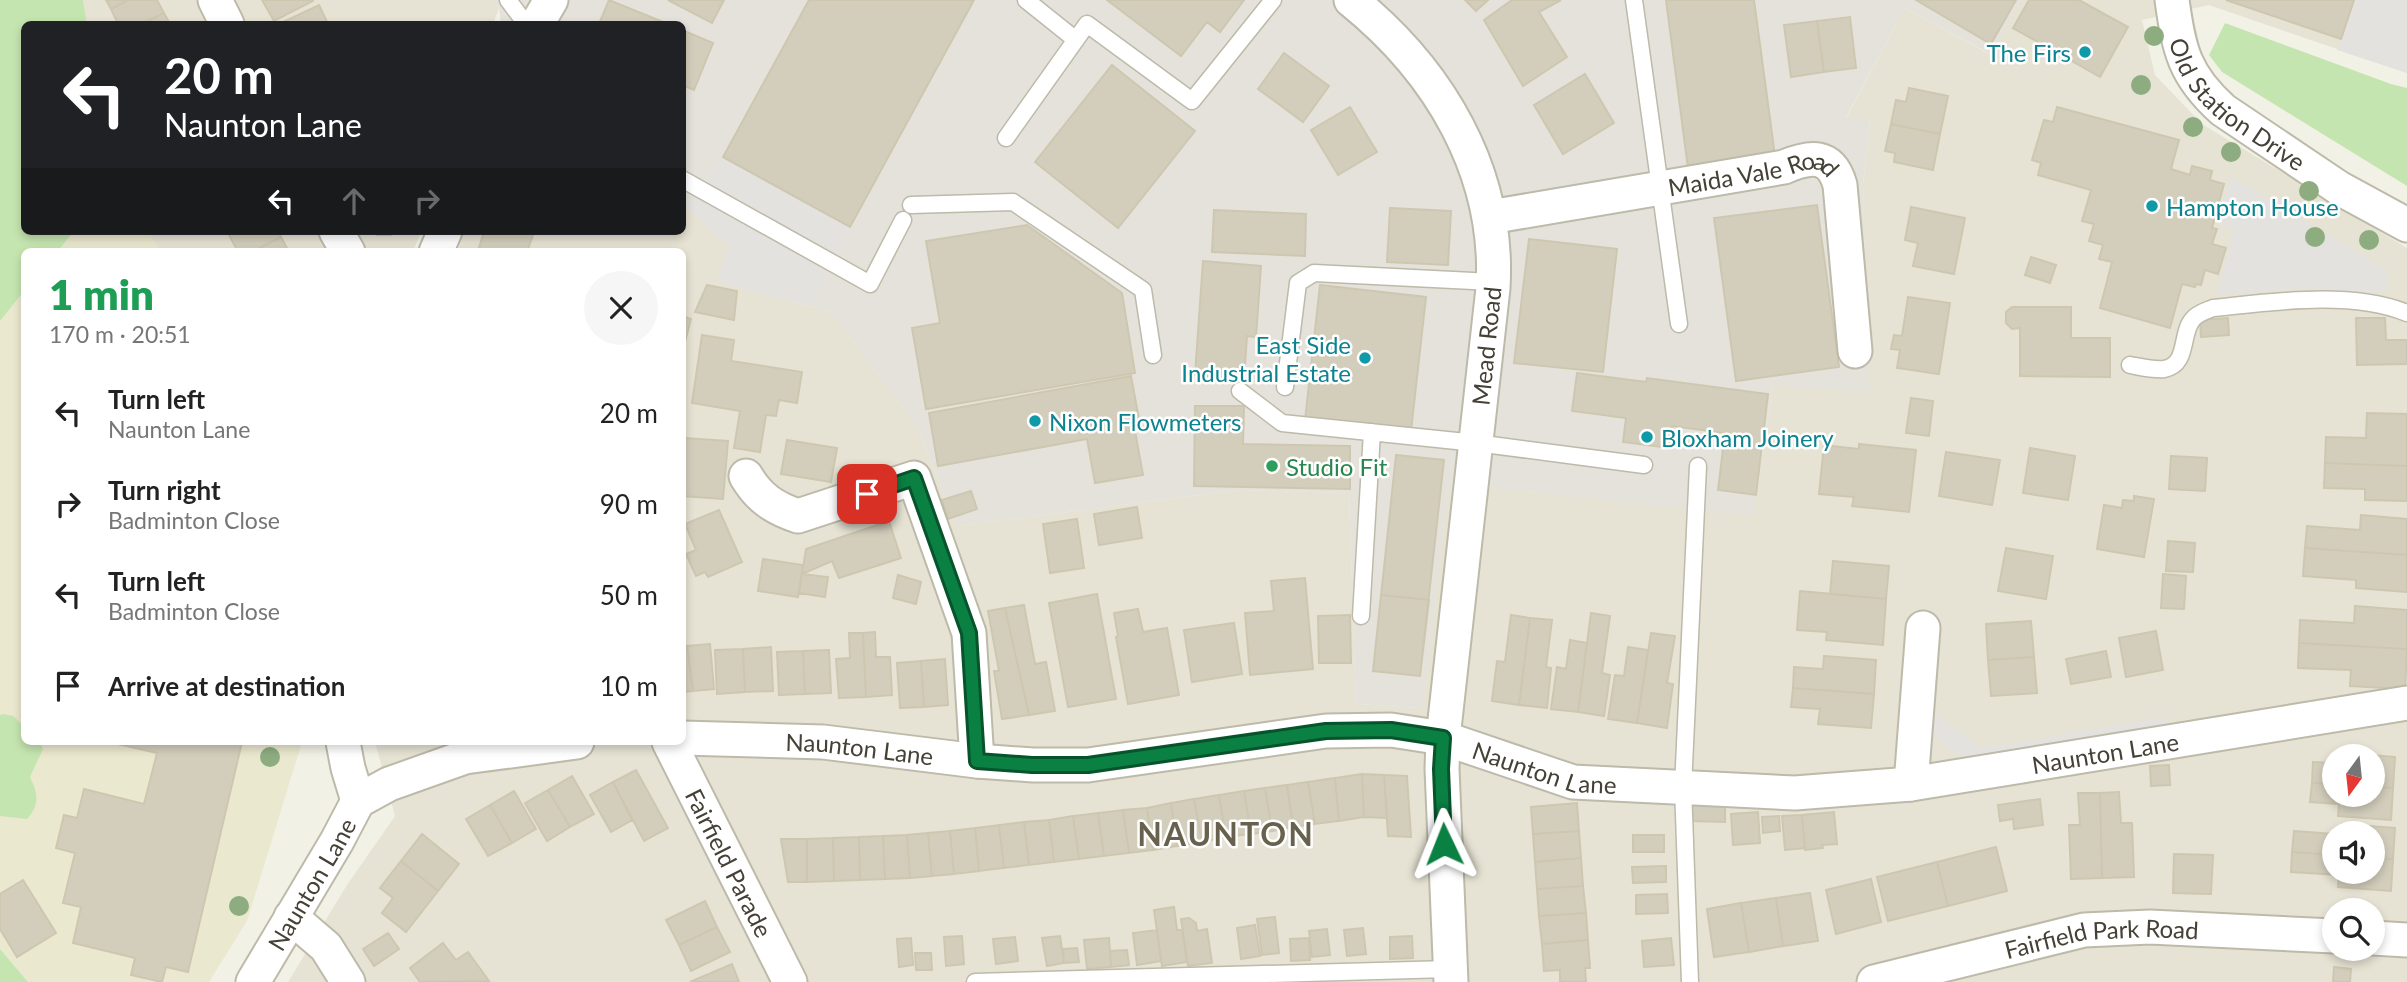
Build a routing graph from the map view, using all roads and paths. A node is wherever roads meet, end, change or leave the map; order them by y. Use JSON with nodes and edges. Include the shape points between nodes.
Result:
{"nodes":[{"id":1,"x":215,"y":0,"type":"edge"},
{"id":2,"x":508,"y":0,"type":"edge"},
{"id":3,"x":551,"y":0,"type":"edge"},
{"id":4,"x":1026,"y":0,"type":"edge"},
{"id":5,"x":1273,"y":0,"type":"edge"},
{"id":6,"x":1351,"y":0,"type":"edge"},
{"id":7,"x":1634,"y":0,"type":"edge"},
{"id":8,"x":2172,"y":0,"type":"edge"},
{"id":9,"x":226,"y":21,"type":"edge"},
{"id":10,"x":524,"y":21,"type":"edge"},
{"id":11,"x":539,"y":21,"type":"edge"},
{"id":12,"x":1076,"y":40,"type":"junction"},
{"id":13,"x":1006,"y":138,"type":"dead end"},
{"id":14,"x":686,"y":181,"type":"edge"},
{"id":15,"x":1661,"y":188,"type":"junction"},
{"id":16,"x":911,"y":205,"type":"dead end"},
{"id":17,"x":1490,"y":217,"type":"junction"},
{"id":18,"x":903,"y":220,"type":"dead end"},
{"id":19,"x":2407,"y":225,"type":"edge"},
{"id":20,"x":1493,"y":282,"type":"junction"},
{"id":21,"x":2407,"y":313,"type":"edge"},
{"id":22,"x":1679,"y":324,"type":"dead end"},
{"id":23,"x":1855,"y":351,"type":"dead end"},
{"id":24,"x":1153,"y":355,"type":"dead end"},
{"id":25,"x":2130,"y":365,"type":"dead end"},
{"id":26,"x":1285,"y":387,"type":"dead end"},
{"id":27,"x":1240,"y":391,"type":"dead end"},
{"id":28,"x":1372,"y":432,"type":"junction"},
{"id":29,"x":1476,"y":443,"type":"junction"},
{"id":30,"x":1644,"y":465,"type":"dead end"},
{"id":31,"x":1698,"y":466,"type":"dead end"},
{"id":32,"x":746,"y":477,"type":"dead end"},
{"id":33,"x":1360,"y":616,"type":"dead end"},
{"id":34,"x":1923,"y":628,"type":"dead end"},
{"id":35,"x":2407,"y":703,"type":"edge"},
{"id":36,"x":686,"y":738,"type":"edge"},
{"id":37,"x":1443,"y":738,"type":"junction"},
{"id":38,"x":344,"y":745,"type":"edge"},
{"id":39,"x":555,"y":745,"type":"edge"},
{"id":40,"x":671,"y":745,"type":"edge"},
{"id":41,"x":977,"y":761,"type":"junction"},
{"id":42,"x":1911,"y":784,"type":"junction"},
{"id":43,"x":1683,"y":787,"type":"junction"},
{"id":44,"x":358,"y":801,"type":"junction"},
{"id":45,"x":290,"y":916,"type":"junction"},
{"id":46,"x":2322,"y":935,"type":"edge"},
{"id":47,"x":2385,"y":939,"type":"edge"},
{"id":48,"x":2407,"y":940,"type":"edge"},
{"id":49,"x":1450,"y":976,"type":"edge"},
{"id":50,"x":253,"y":982,"type":"edge"},
{"id":51,"x":348,"y":982,"type":"edge"},
{"id":52,"x":790,"y":982,"type":"edge"},
{"id":53,"x":975,"y":982,"type":"edge"},
{"id":54,"x":1690,"y":982,"type":"edge"},
{"id":55,"x":1874,"y":982,"type":"edge"}],
"edges":[{"from":1,"to":9,"type":"street"},
{"from":2,"to":10,"type":"lane"},
{"from":3,"to":11,"type":"street"},
{"from":4,"to":12,"type":"lane"},
{"from":5,"to":12,"type":"lane","via":[[1192,101],[1087,24]]},
{"from":6,"to":17,"type":"street","name":"Mead Road","via":[[1388,32],[1438,93],[1471,152]]},
{"from":7,"to":15,"type":"lane"},
{"from":8,"to":19,"type":"street","name":"Old Station Drive","via":[[2184,61],[2207,96],[2339,188]]},
{"from":12,"to":13,"type":"lane"},
{"from":14,"to":18,"type":"lane","via":[[870,284]]},
{"from":15,"to":17,"type":"street","name":"Maida Vale Road"},
{"from":15,"to":22,"type":"lane"},
{"from":15,"to":23,"type":"street","name":"Maida Vale Road","via":[[1784,167],[1811,158],[1830,165],[1840,185]]},
{"from":16,"to":24,"type":"lane","via":[[1013,202],[1143,290]]},
{"from":17,"to":20,"type":"street","name":"Mead Road"},
{"from":20,"to":26,"type":"lane","via":[[1314,273],[1298,283]]},
{"from":20,"to":29,"type":"street","name":"Mead Road"},
{"from":21,"to":25,"type":"lane","via":[[2362,301],[2325,300],[2213,308],[2192,320],[2176,364],[2165,369]]},
{"from":27,"to":28,"type":"lane","via":[[1282,423]]},
{"from":28,"to":29,"type":"lane"},
{"from":28,"to":33,"type":"lane"},
{"from":29,"to":30,"type":"lane"},
{"from":29,"to":37,"type":"street","name":"Mead Road"},
{"from":31,"to":43,"type":"lane"},
{"from":32,"to":41,"type":"street","via":[[765,502],[797,516],[914,478],[969,633]]},
{"from":34,"to":42,"type":"street"},
{"from":35,"to":42,"type":"street","name":"Naunton Lane"},
{"from":36,"to":41,"type":"street","name":"Naunton Lane","via":[[823,742]]},
{"from":37,"to":41,"type":"street","name":"Naunton Lane","via":[[1391,730],[1326,731],[1088,765]]},
{"from":37,"to":43,"type":"street","name":"Naunton Lane","via":[[1573,782]]},
{"from":37,"to":49,"type":"street","name":"Mead Road"},
{"from":38,"to":44,"type":"street"},
{"from":39,"to":44,"type":"street","name":"Naunton Lane","via":[[466,757],[389,783]]},
{"from":40,"to":52,"type":"street","name":"Fairfield Parade"},
{"from":42,"to":43,"type":"street","name":"Naunton Lane","via":[[1795,793]]},
{"from":43,"to":54,"type":"lane"},
{"from":44,"to":45,"type":"street","name":"Naunton Lane"},
{"from":45,"to":50,"type":"street","name":"Naunton Lane"},
{"from":45,"to":51,"type":"street","via":[[326,947]]},
{"from":46,"to":55,"type":"street","name":"Fairfield Park Road","via":[[2150,928],[2084,930]]},
{"from":47,"to":48,"type":"street"},
{"from":49,"to":53,"type":"lane"}]}
